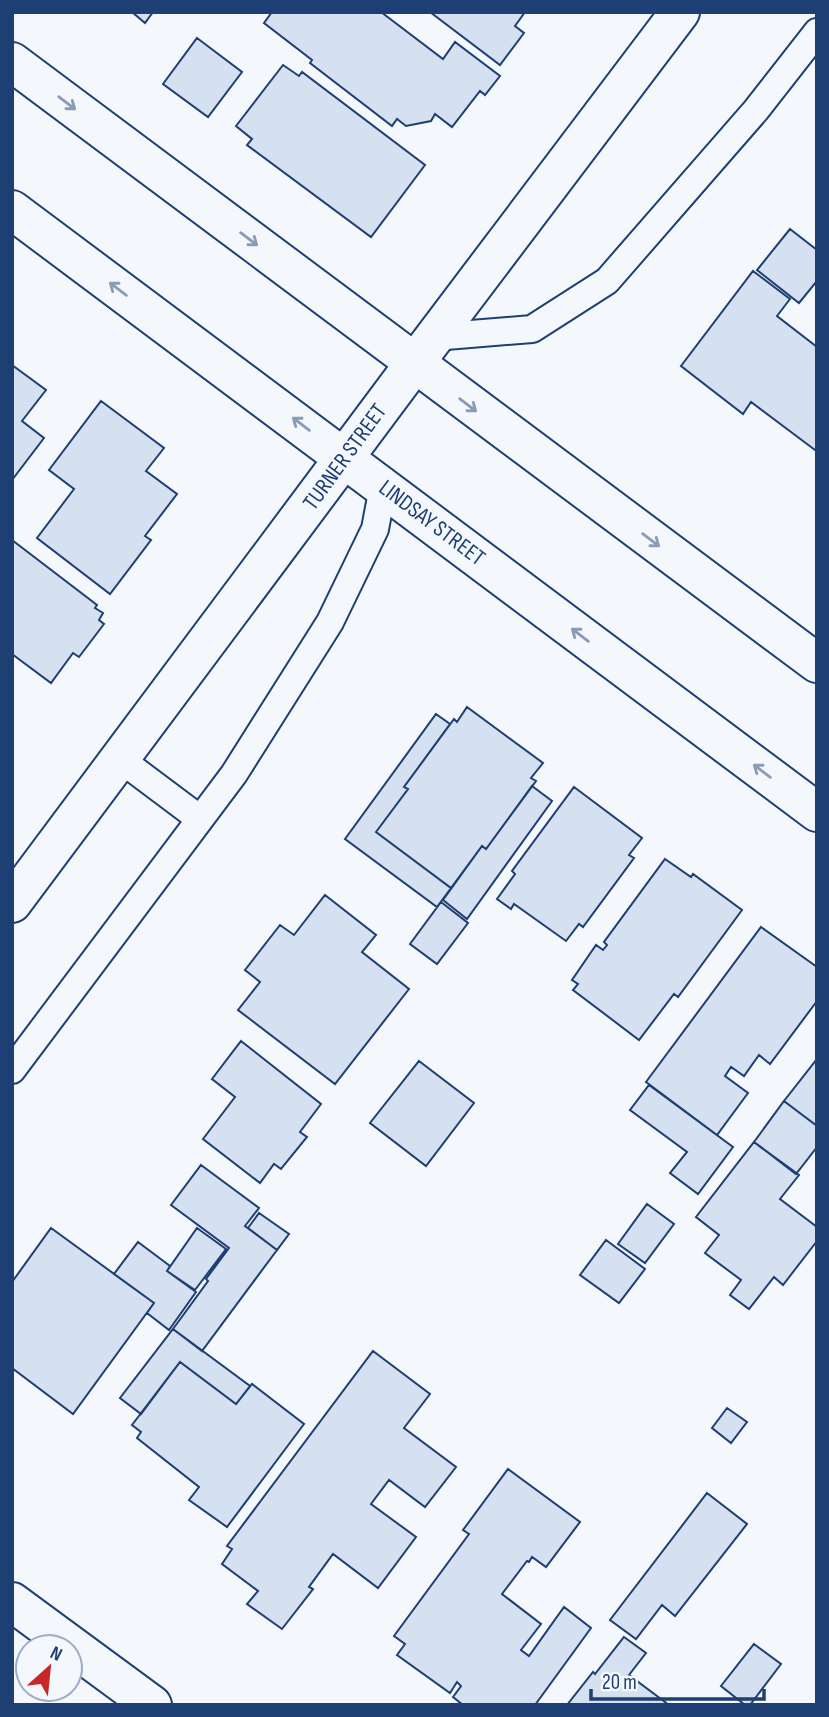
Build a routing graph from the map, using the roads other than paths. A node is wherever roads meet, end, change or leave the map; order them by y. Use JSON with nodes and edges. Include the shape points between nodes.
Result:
{"nodes":[{"id":1,"x":680,"y":12,"type":"edge"},
{"id":2,"x":817,"y":32,"type":"edge"},
{"id":3,"x":12,"y":62,"type":"edge"},
{"id":4,"x":12,"y":210,"type":"edge"},
{"id":5,"x":424,"y":351,"type":"junction"},
{"id":6,"x":345,"y":457,"type":"junction"},
{"id":7,"x":383,"y":486,"type":"junction"},
{"id":8,"x":817,"y":663,"type":"edge"},
{"id":9,"x":120,"y":759,"type":"junction"},
{"id":10,"x":817,"y":812,"type":"edge"},
{"id":11,"x":200,"y":819,"type":"junction"},
{"id":12,"x":12,"y":903,"type":"edge"},
{"id":13,"x":12,"y":1070,"type":"edge"},
{"id":14,"x":12,"y":1602,"type":"edge"},
{"id":15,"x":152,"y":1705,"type":"edge"}],
"edges":[{"from":1,"to":5,"type":"street","name":"TURNER STREET"},
{"from":2,"to":5,"type":"lane","via":[[756,110],[607,281],[532,329]]},
{"from":3,"to":5,"type":"street","one_way":true},
{"from":6,"to":4,"type":"street","name":"LINDSAY STREET","one_way":true},
{"from":5,"to":6,"type":"street","name":"TURNER STREET"},
{"from":5,"to":8,"type":"street","one_way":true},
{"from":6,"to":7,"type":"street","name":"LINDSAY STREET"},
{"from":6,"to":9,"type":"street","name":"TURNER STREET"},
{"from":10,"to":7,"type":"street","name":"LINDSAY STREET","one_way":true},
{"from":7,"to":11,"type":"lane","via":[[375,529],[330,622],[234,774]]},
{"from":9,"to":11,"type":"lane"},
{"from":9,"to":12,"type":"street","name":"TURNER STREET"},
{"from":11,"to":13,"type":"lane"},
{"from":14,"to":15,"type":"street"}]}
